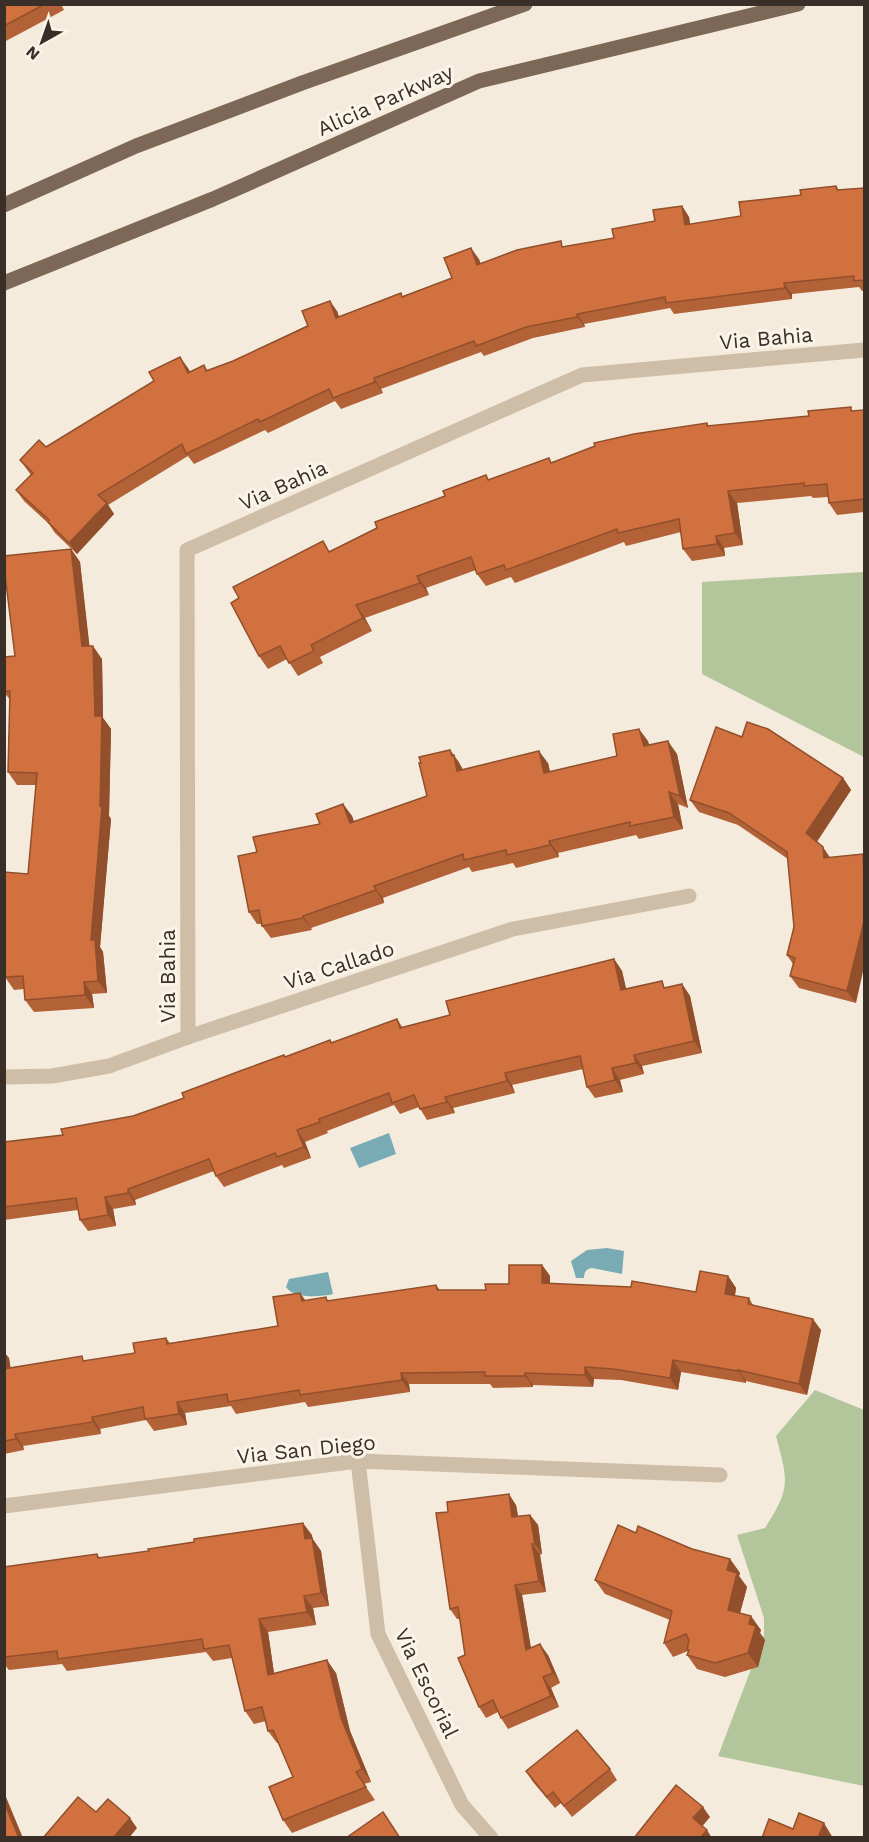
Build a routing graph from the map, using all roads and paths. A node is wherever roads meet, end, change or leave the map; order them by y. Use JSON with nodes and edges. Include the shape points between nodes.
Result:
{"nodes":[{"id":1,"x":525,"y":4,"type":"edge"},
{"id":2,"x":798,"y":4,"type":"edge"},
{"id":3,"x":4,"y":205,"type":"edge"},
{"id":4,"x":4,"y":283,"type":"edge"},
{"id":5,"x":864,"y":350,"type":"edge"},
{"id":6,"x":689,"y":896,"type":"dead end"},
{"id":7,"x":188,"y":1037,"type":"junction"},
{"id":8,"x":4,"y":1077,"type":"edge"},
{"id":9,"x":358,"y":1461,"type":"junction"},
{"id":10,"x":720,"y":1475,"type":"dead end"},
{"id":11,"x":4,"y":1506,"type":"edge"},
{"id":12,"x":491,"y":1838,"type":"edge"}],
"edges":[{"from":1,"to":3,"type":"main road","name":"Alicia Parkway","via":[[136,146]]},
{"from":2,"to":4,"type":"main road","name":"Alicia Parkway","via":[[479,81],[213,199]]},
{"from":5,"to":7,"type":"street","name":"Via Bahia","via":[[582,375],[187,550]]},
{"from":6,"to":7,"type":"street","name":"Via Callado","via":[[513,929]]},
{"from":7,"to":8,"type":"street","name":"Via Callado","via":[[109,1066],[52,1076]]},
{"from":9,"to":10,"type":"street","name":"Via San Diego"},
{"from":9,"to":11,"type":"street","name":"Via San Diego"},
{"from":9,"to":12,"type":"street","name":"Via Escorial","via":[[378,1634],[462,1805]]}]}
